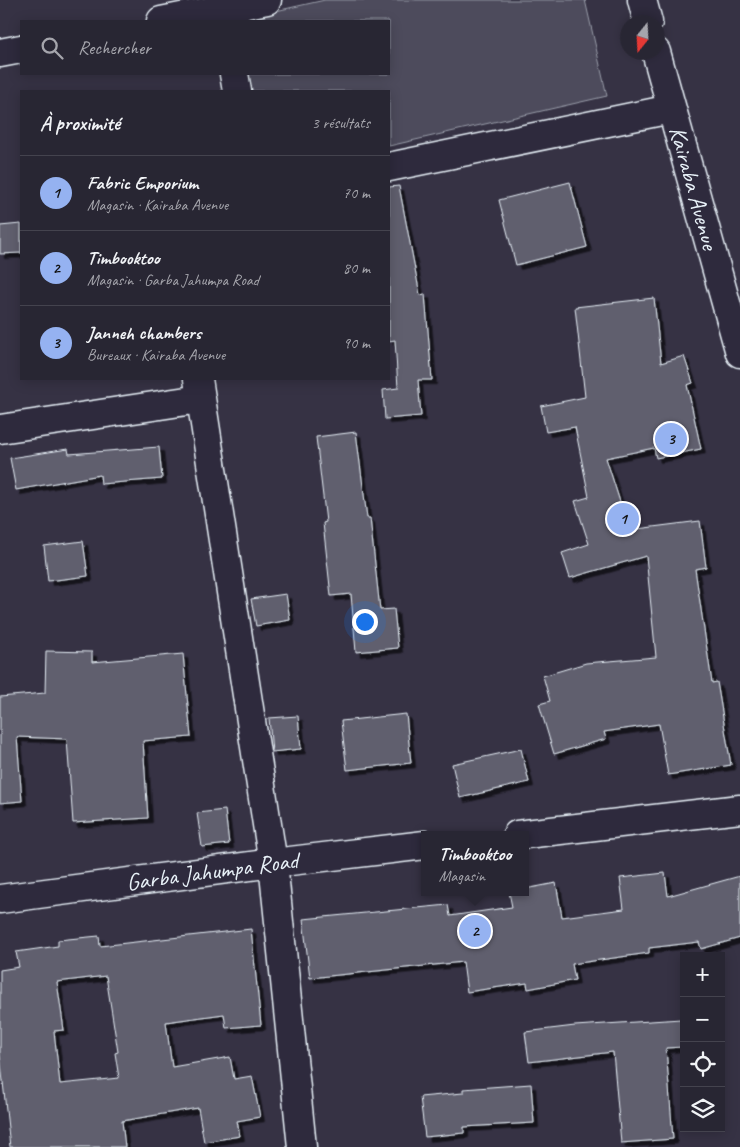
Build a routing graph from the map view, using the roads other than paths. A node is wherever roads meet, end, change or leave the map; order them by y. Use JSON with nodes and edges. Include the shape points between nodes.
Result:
{"nodes":[{"id":1,"x":267,"y":0,"type":"edge"},
{"id":2,"x":642,"y":0,"type":"edge"},
{"id":3,"x":221,"y":10,"type":"edge"},
{"id":4,"x":646,"y":15,"type":"edge"},
{"id":5,"x":166,"y":20,"type":"edge"},
{"id":6,"x":20,"y":49,"type":"edge"},
{"id":7,"x":0,"y":53,"type":"edge"},
{"id":8,"x":658,"y":60,"type":"edge"},
{"id":9,"x":234,"y":75,"type":"edge"},
{"id":10,"x":237,"y":90,"type":"edge"},
{"id":11,"x":671,"y":108,"type":"junction"},
{"id":12,"x":390,"y":167,"type":"edge"},
{"id":13,"x":735,"y":317,"type":"edge"},
{"id":14,"x":740,"y":353,"type":"edge"},
{"id":15,"x":199,"y":389,"type":"edge"},
{"id":16,"x":0,"y":429,"type":"edge"},
{"id":17,"x":740,"y":809,"type":"edge"},
{"id":18,"x":529,"y":834,"type":"edge"},
{"id":19,"x":421,"y":845,"type":"edge"},
{"id":20,"x":272,"y":863,"type":"junction"},
{"id":21,"x":0,"y":899,"type":"edge"},
{"id":22,"x":302,"y":1147,"type":"edge"}],
"edges":[{"from":1,"to":3,"type":"street"},
{"from":2,"to":4,"type":"street"},
{"from":3,"to":5,"type":"street"},
{"from":6,"to":7,"type":"street"},
{"from":8,"to":11,"type":"street","name":"Kairaba Avenue"},
{"from":9,"to":10,"type":"street"},
{"from":11,"to":12,"type":"street"},
{"from":11,"to":13,"type":"street","name":"Kairaba Avenue"},
{"from":13,"to":14,"type":"street","name":"Kairaba Avenue"},
{"from":15,"to":16,"type":"street"},
{"from":15,"to":20,"type":"street"},
{"from":17,"to":18,"type":"street"},
{"from":19,"to":20,"type":"street","name":"Garba Jahumpa Road"},
{"from":20,"to":21,"type":"street","name":"Garba Jahumpa Road"},
{"from":20,"to":22,"type":"street"}]}
